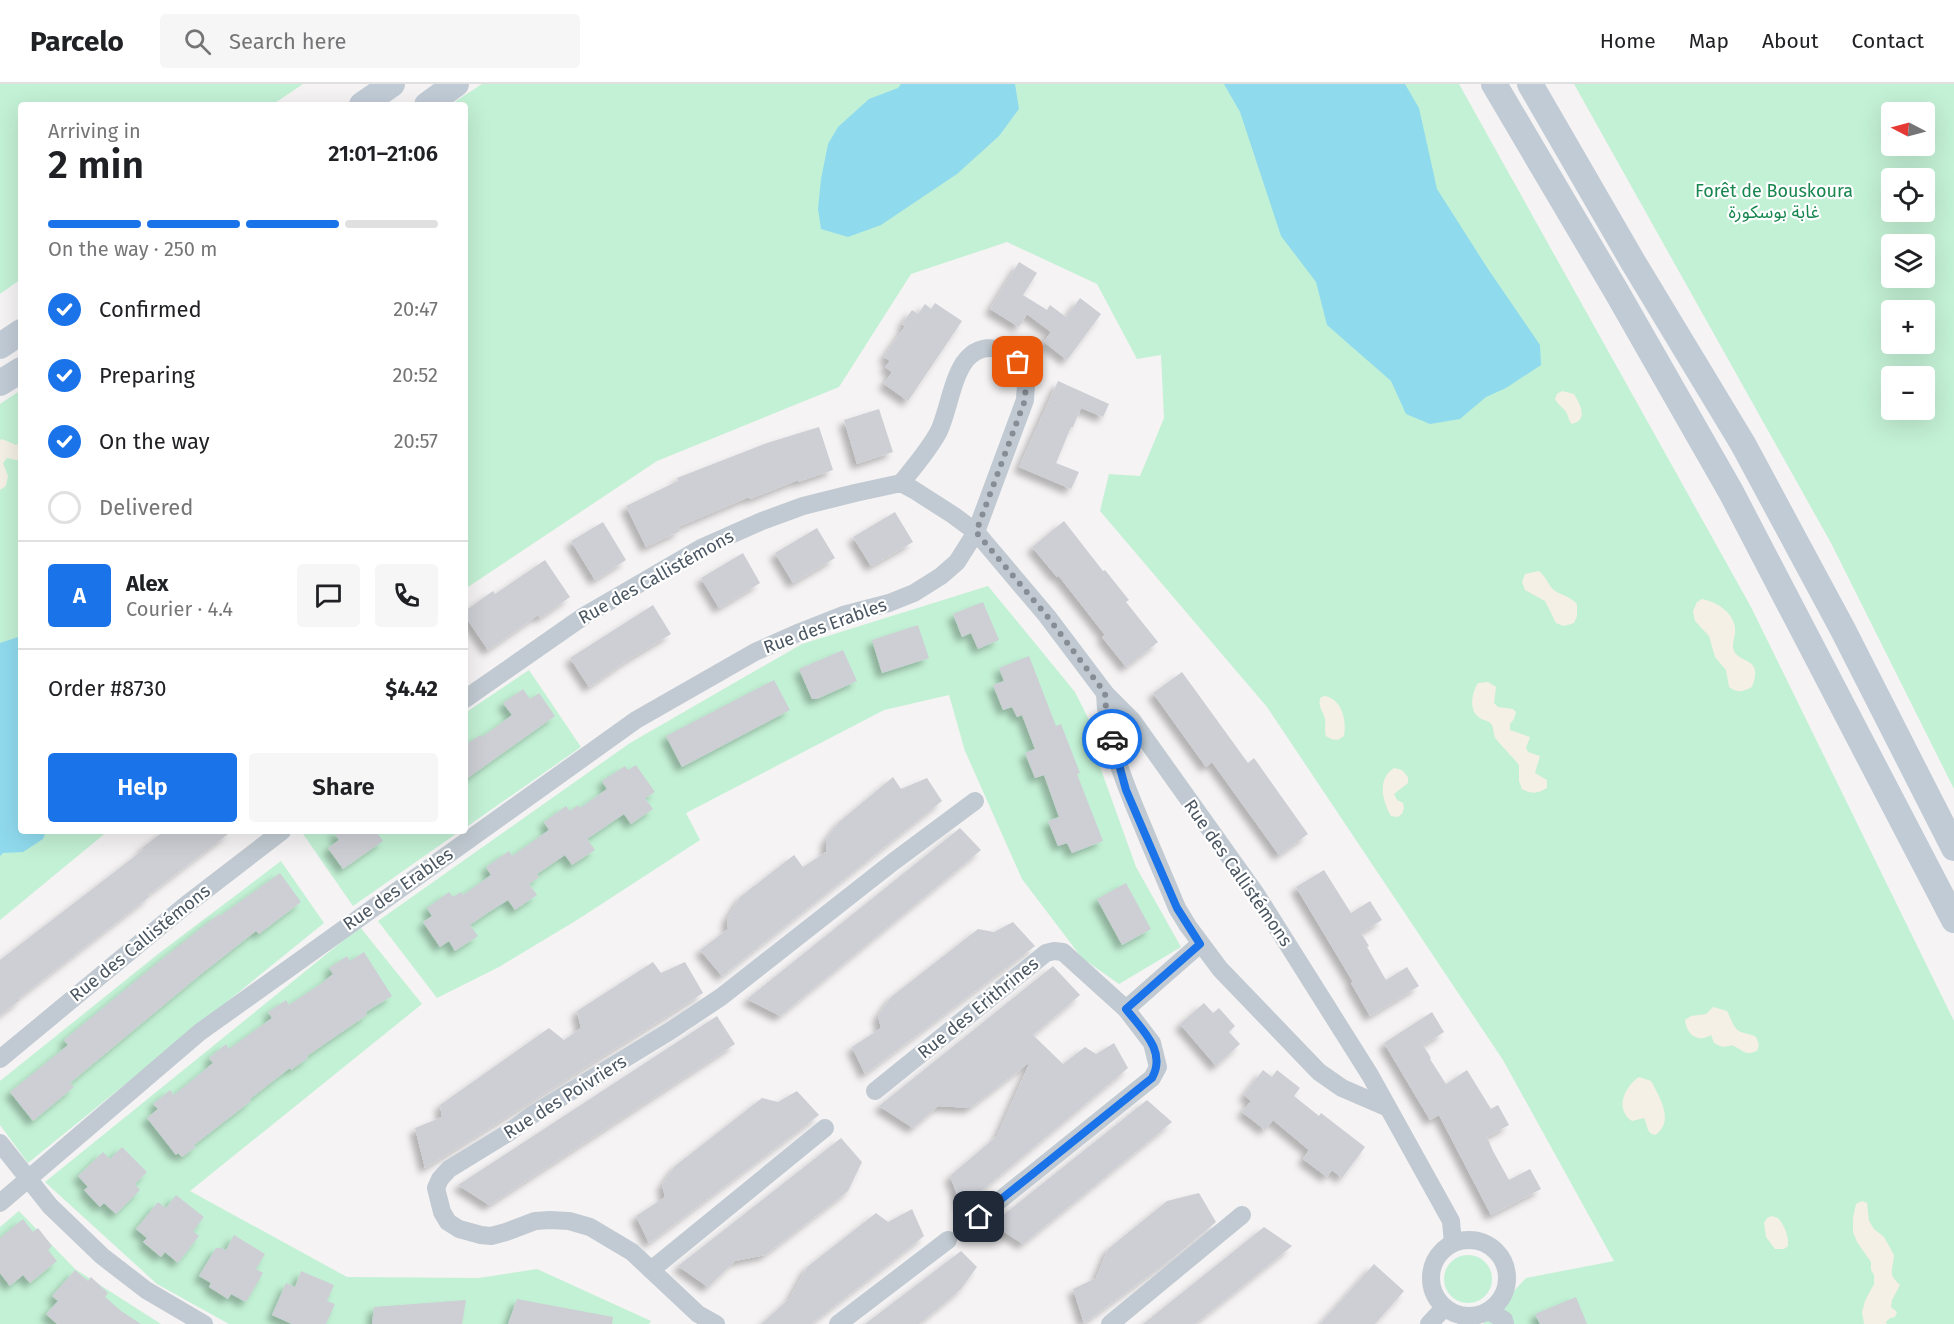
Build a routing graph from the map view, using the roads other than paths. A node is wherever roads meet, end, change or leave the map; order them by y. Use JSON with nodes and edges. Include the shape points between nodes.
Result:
{"nodes":[{"id":1,"x":392,"y":84,"type":"edge"},
{"id":2,"x":456,"y":84,"type":"edge"},
{"id":3,"x":1494,"y":84,"type":"edge"},
{"id":4,"x":1530,"y":84,"type":"edge"},
{"id":5,"x":366,"y":102,"type":"edge"},
{"id":6,"x":431,"y":102,"type":"edge"},
{"id":7,"x":18,"y":334,"type":"edge"},
{"id":8,"x":0,"y":346,"type":"edge"},
{"id":9,"x":18,"y":372,"type":"edge"},
{"id":10,"x":0,"y":383,"type":"edge"},
{"id":11,"x":901,"y":483,"type":"junction"},
{"id":12,"x":976,"y":532,"type":"junction"},
{"id":13,"x":1105,"y":693,"type":"junction"},
{"id":14,"x":468,"y":697,"type":"edge"},
{"id":15,"x":975,"y":801,"type":"dead end"},
{"id":16,"x":278,"y":834,"type":"edge"},
{"id":17,"x":1954,"y":848,"type":"edge"},
{"id":18,"x":1954,"y":920,"type":"edge"},
{"id":19,"x":1200,"y":944,"type":"junction"},
{"id":20,"x":1126,"y":1009,"type":"junction"},
{"id":21,"x":0,"y":1059,"type":"edge"},
{"id":22,"x":875,"y":1091,"type":"dead end"},
{"id":23,"x":1386,"y":1107,"type":"junction"},
{"id":24,"x":825,"y":1128,"type":"dead end"},
{"id":25,"x":0,"y":1143,"type":"edge"},
{"id":26,"x":28,"y":1178,"type":"junction"},
{"id":27,"x":0,"y":1203,"type":"edge"},
{"id":28,"x":1242,"y":1215,"type":"dead end"},
{"id":29,"x":979,"y":1217,"type":"dead end"},
{"id":30,"x":948,"y":1240,"type":"dead end"},
{"id":31,"x":1454,"y":1243,"type":"junction"},
{"id":32,"x":651,"y":1269,"type":"junction"},
{"id":33,"x":1444,"y":1308,"type":"junction"},
{"id":34,"x":1489,"y":1311,"type":"junction"},
{"id":35,"x":695,"y":1319,"type":"edge"},
{"id":36,"x":204,"y":1324,"type":"edge"},
{"id":37,"x":716,"y":1324,"type":"edge"},
{"id":38,"x":838,"y":1324,"type":"edge"},
{"id":39,"x":1110,"y":1324,"type":"edge"},
{"id":40,"x":1429,"y":1324,"type":"edge"},
{"id":41,"x":1505,"y":1324,"type":"edge"}],
"edges":[{"from":1,"to":5,"type":"street"},
{"from":2,"to":6,"type":"street"},
{"from":3,"to":18,"type":"street","via":[[1731,492]]},
{"from":4,"to":17,"type":"street","via":[[1743,444]]},
{"from":7,"to":8,"type":"street"},
{"from":9,"to":10,"type":"street"},
{"from":11,"to":12,"type":"street","name":"Rue des Callistémons"},
{"from":11,"to":12,"type":"street","via":[[939,431],[964,363],[972,354],[987,348],[1010,353],[1024,370],[1025,400]]},
{"from":11,"to":14,"type":"street","name":"Rue des Callistémons","via":[[803,506],[700,548],[584,616]]},
{"from":12,"to":13,"type":"street","name":"Rue des Callistémons"},
{"from":12,"to":26,"type":"street","name":"Rue des Erables","via":[[957,562],[914,593],[843,615],[755,652],[636,720],[200,1032]]},
{"from":13,"to":19,"type":"street","via":[[1126,790],[1177,908]]},
{"from":13,"to":23,"type":"street","name":"Rue des Callistémons","via":[[1132,720],[1256,894],[1370,1075]]},
{"from":15,"to":32,"type":"street","name":"Rue des Poivriers","via":[[721,997],[456,1165],[436,1188],[442,1212],[459,1229],[491,1236],[535,1221],[568,1221],[607,1236]]},
{"from":16,"to":21,"type":"street","name":"Rue des Callistémons"},
{"from":19,"to":20,"type":"street"},
{"from":19,"to":23,"type":"street","via":[[1319,1071],[1342,1088]]},
{"from":20,"to":22,"type":"street","name":"Rue des Erithrines","via":[[1063,952],[1046,953]]},
{"from":20,"to":29,"type":"street","name":"Rue des Erithrines","via":[[1156,1053],[1158,1067],[1152,1078]]},
{"from":23,"to":31,"type":"street","name":"Rue des Callistémons","via":[[1451,1221]]},
{"from":24,"to":32,"type":"street"},
{"from":25,"to":26,"type":"street"},
{"from":26,"to":27,"type":"street","name":"Rue des Erables"},
{"from":26,"to":36,"type":"street","via":[[50,1206],[118,1270]]},
{"from":28,"to":39,"type":"street"},
{"from":30,"to":38,"type":"street"},
{"from":31,"to":33,"type":"street","via":[[1439,1254],[1430,1276],[1433,1293]]},
{"from":31,"to":34,"type":"street","via":[[1484,1243],[1503,1260],[1506,1285],[1498,1303]]},
{"from":32,"to":35,"type":"street","name":"Rue des Poivriers"},
{"from":33,"to":34,"type":"street","via":[[1466,1317]]},
{"from":33,"to":40,"type":"street"},
{"from":34,"to":41,"type":"street"},
{"from":35,"to":37,"type":"street","name":"Rue des Poivriers"}]}
